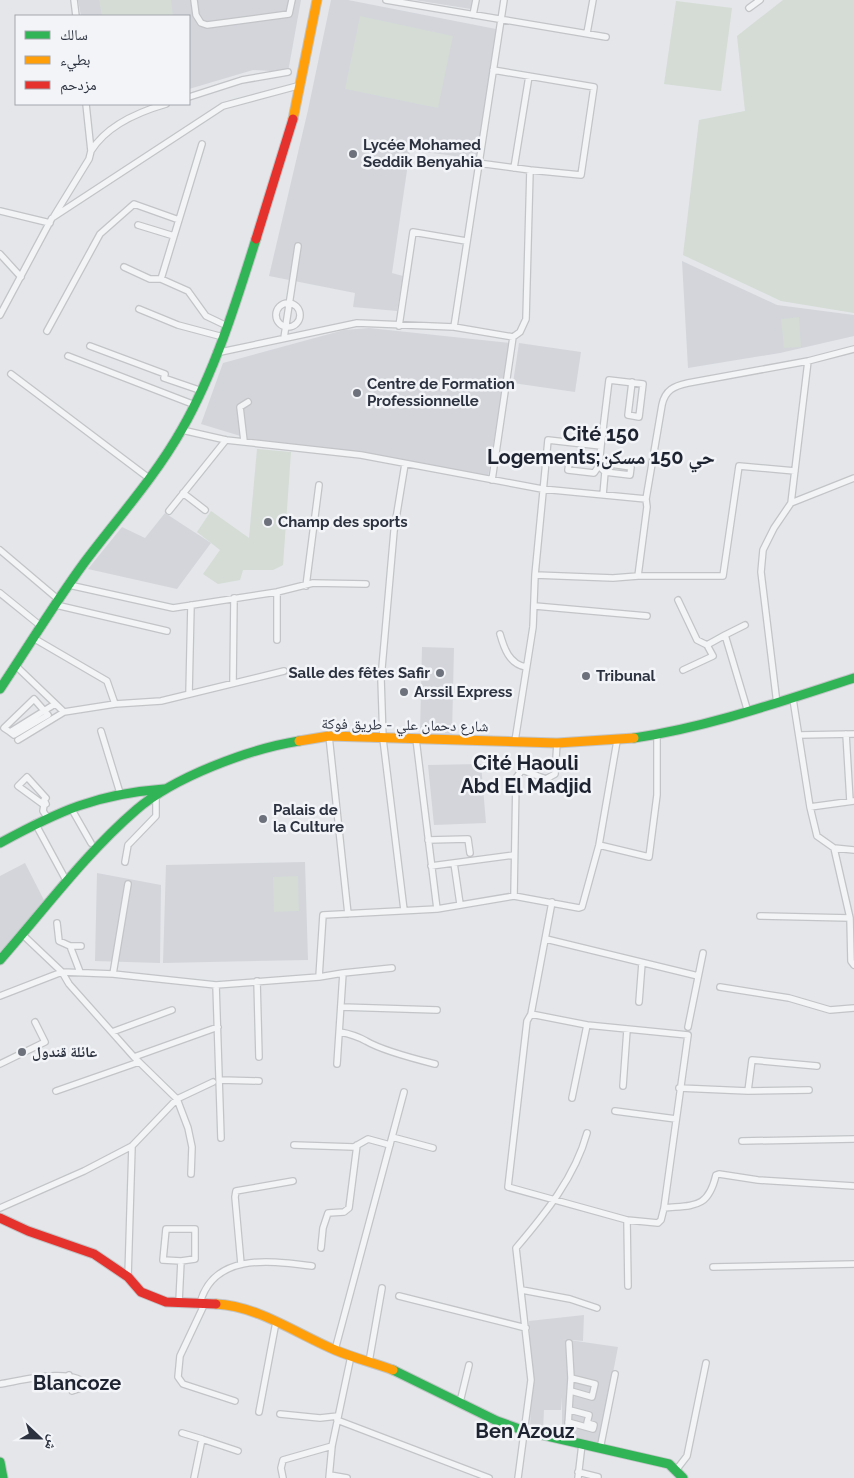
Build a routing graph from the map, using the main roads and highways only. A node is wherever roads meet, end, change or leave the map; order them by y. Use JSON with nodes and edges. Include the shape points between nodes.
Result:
{"nodes":[{"id":1,"x":316,"y":0,"type":"edge"},
{"id":2,"x":854,"y":678,"type":"edge"},
{"id":3,"x":0,"y":689,"type":"edge"},
{"id":4,"x":169,"y":788,"type":"junction"},
{"id":5,"x":0,"y":843,"type":"edge"},
{"id":6,"x":0,"y":960,"type":"edge"},
{"id":7,"x":0,"y":1218,"type":"edge"},
{"id":8,"x":0,"y":1462,"type":"edge"},
{"id":9,"x":3,"y":1478,"type":"edge"},
{"id":10,"x":683,"y":1478,"type":"edge"}],
"edges":[{"from":1,"to":3,"type":"main road","via":[[301,85],[275,181],[227,326],[196,405],[150,479],[69,585]]},
{"from":2,"to":4,"type":"main road","name":"شارع دحمان علي - طريق فوكة","via":[[748,712],[657,735],[617,741],[557,743],[329,736],[279,744],[223,762]]},
{"from":4,"to":5,"type":"main road","via":[[120,793],[71,808]]},
{"from":4,"to":6,"type":"main road","name":"شارع دحمان علي - طريق فوكة","via":[[156,795],[110,835]]},
{"from":7,"to":10,"type":"main road","via":[[94,1254],[128,1277],[141,1292],[156,1299],[230,1305],[276,1322],[334,1350],[400,1372],[497,1421],[525,1431],[670,1464]]},
{"from":8,"to":9,"type":"main road"}]}
